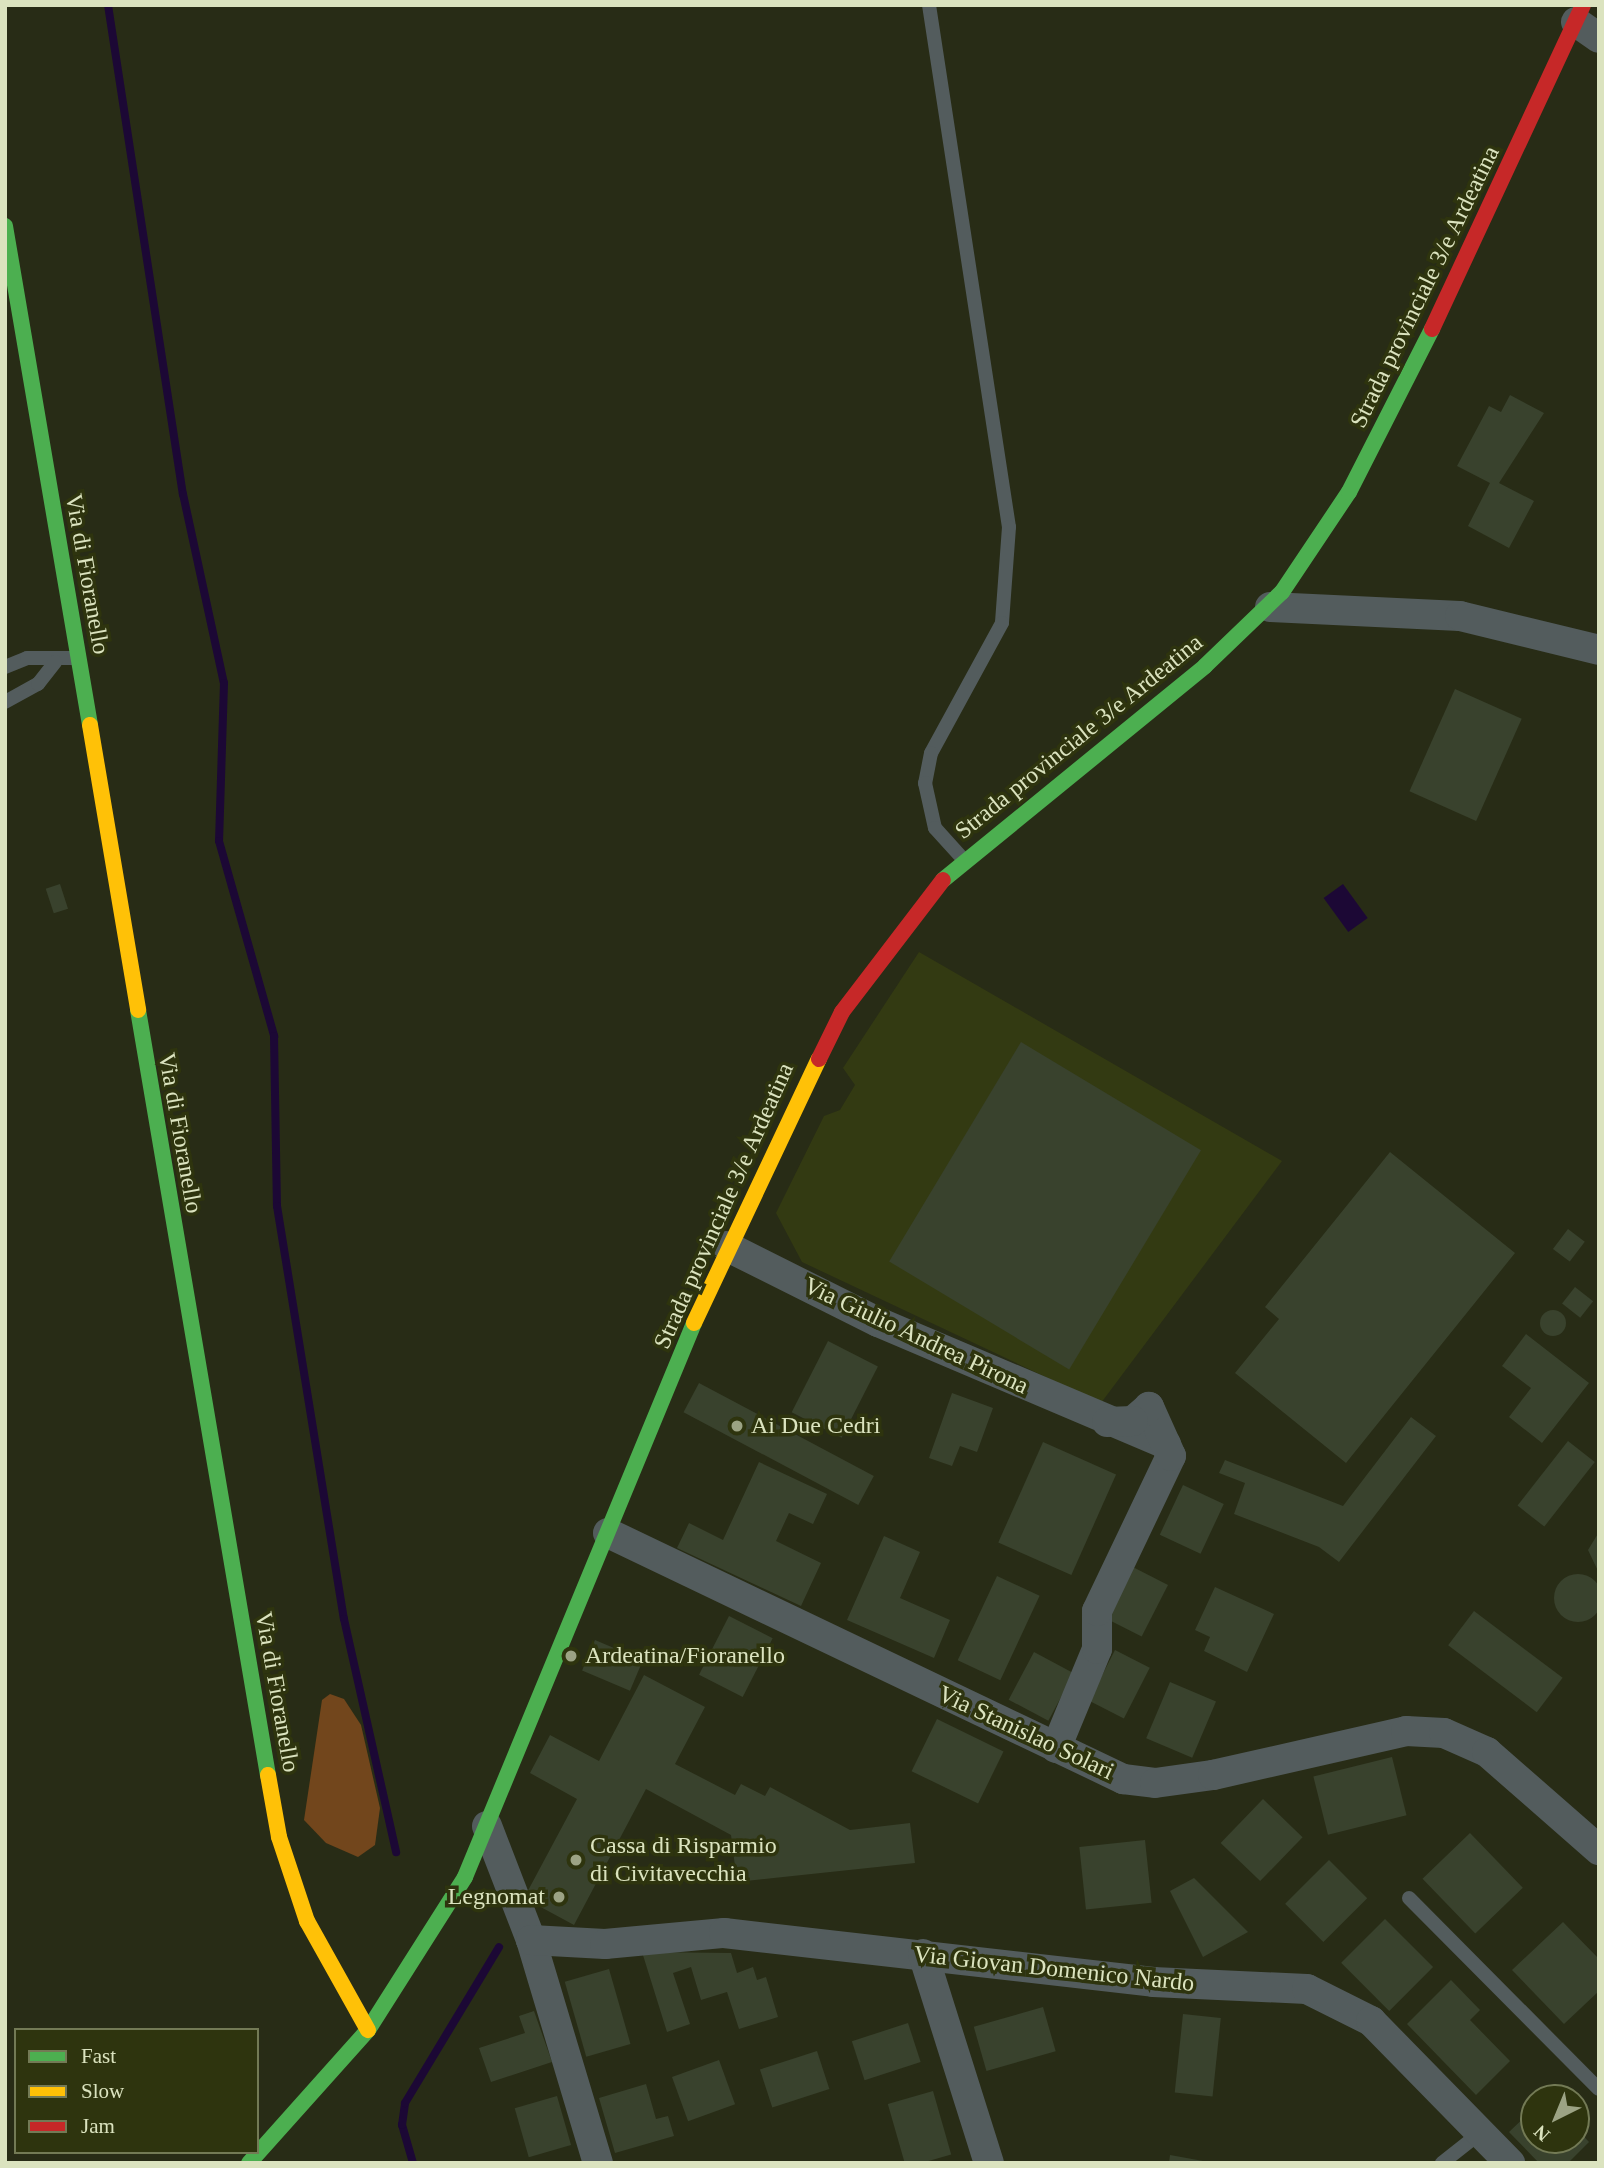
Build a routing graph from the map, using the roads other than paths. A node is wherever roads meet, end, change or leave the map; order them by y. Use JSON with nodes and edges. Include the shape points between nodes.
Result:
{"nodes":[{"id":1,"x":929,"y":5,"type":"edge"},
{"id":2,"x":1586,"y":22,"type":"edge"},
{"id":3,"x":5,"y":226,"type":"edge"},
{"id":4,"x":1270,"y":607,"type":"junction"},
{"id":5,"x":1599,"y":650,"type":"edge"},
{"id":6,"x":78,"y":658,"type":"junction"},
{"id":7,"x":55,"y":662,"type":"junction"},
{"id":8,"x":5,"y":667,"type":"edge"},
{"id":9,"x":5,"y":702,"type":"edge"},
{"id":10,"x":964,"y":860,"type":"junction"},
{"id":11,"x":726,"y":1246,"type":"junction"},
{"id":12,"x":608,"y":1533,"type":"junction"},
{"id":13,"x":1056,"y":1748,"type":"junction"},
{"id":14,"x":487,"y":1826,"type":"junction"},
{"id":15,"x":1599,"y":1850,"type":"edge"},
{"id":16,"x":1409,"y":1898,"type":"dead end"},
{"id":17,"x":531,"y":1940,"type":"junction"},
{"id":18,"x":923,"y":1954,"type":"junction"},
{"id":19,"x":368,"y":2030,"type":"junction"},
{"id":20,"x":1599,"y":2090,"type":"edge"},
{"id":21,"x":1480,"y":2133,"type":"junction"},
{"id":22,"x":259,"y":2152,"type":"edge"},
{"id":23,"x":598,"y":2163,"type":"edge"},
{"id":24,"x":989,"y":2163,"type":"edge"},
{"id":25,"x":1442,"y":2163,"type":"edge"},
{"id":26,"x":1510,"y":2163,"type":"edge"}],
"edges":[{"from":1,"to":10,"type":"lane","via":[[1010,527],[1002,623],[930,753],[925,783],[935,828]]},
{"from":2,"to":4,"type":"main road","name":"Strada provinciale 3/e Ardeatina","via":[[1349,492]]},
{"from":3,"to":6,"type":"main road","name":"Via di Fioranello"},
{"from":4,"to":5,"type":"street","via":[[1447,614]]},
{"from":4,"to":10,"type":"main road","name":"Strada provinciale 3/e Ardeatina"},
{"from":6,"to":7,"type":"lane"},
{"from":6,"to":19,"type":"main road","name":"Via di Fioranello","via":[[279,1838],[307,1921]]},
{"from":7,"to":8,"type":"lane","via":[[27,658]]},
{"from":7,"to":9,"type":"lane","via":[[38,684]]},
{"from":10,"to":11,"type":"main road","name":"Strada provinciale 3/e Ardeatina","via":[[926,897],[842,1012]]},
{"from":11,"to":12,"type":"main road","name":"Strada provinciale 3/e Ardeatina"},
{"from":11,"to":13,"type":"street","name":"Via Giulio Andrea Pirona","via":[[878,1322],[1107,1422],[1133,1421],[1149,1408],[1166,1444],[1168,1467],[1097,1611],[1097,1649]]},
{"from":12,"to":13,"type":"street","name":"Via Stanislao Solari"},
{"from":12,"to":14,"type":"main road","name":"Strada provinciale 3/e Ardeatina"},
{"from":13,"to":15,"type":"street","name":"Via Stanislao Solari","via":[[1123,1779],[1155,1783],[1406,1731],[1444,1733],[1487,1752]]},
{"from":14,"to":17,"type":"street"},
{"from":14,"to":19,"type":"main road","name":"Strada provinciale 3/e Ardeatina","via":[[439,1927]]},
{"from":16,"to":20,"type":"lane"},
{"from":17,"to":18,"type":"street","name":"Via Giovan Domenico Nardo","via":[[605,1944],[709,1933]]},
{"from":17,"to":23,"type":"street"},
{"from":18,"to":21,"type":"street","name":"Via Giovan Domenico Nardo","via":[[1153,1982],[1320,1993],[1371,2021]]},
{"from":18,"to":24,"type":"street"},
{"from":19,"to":22,"type":"main road","name":"Strada provinciale 3/e Ardeatina"},
{"from":21,"to":25,"type":"lane"},
{"from":21,"to":26,"type":"street","name":"Via Giovan Domenico Nardo"}]}
